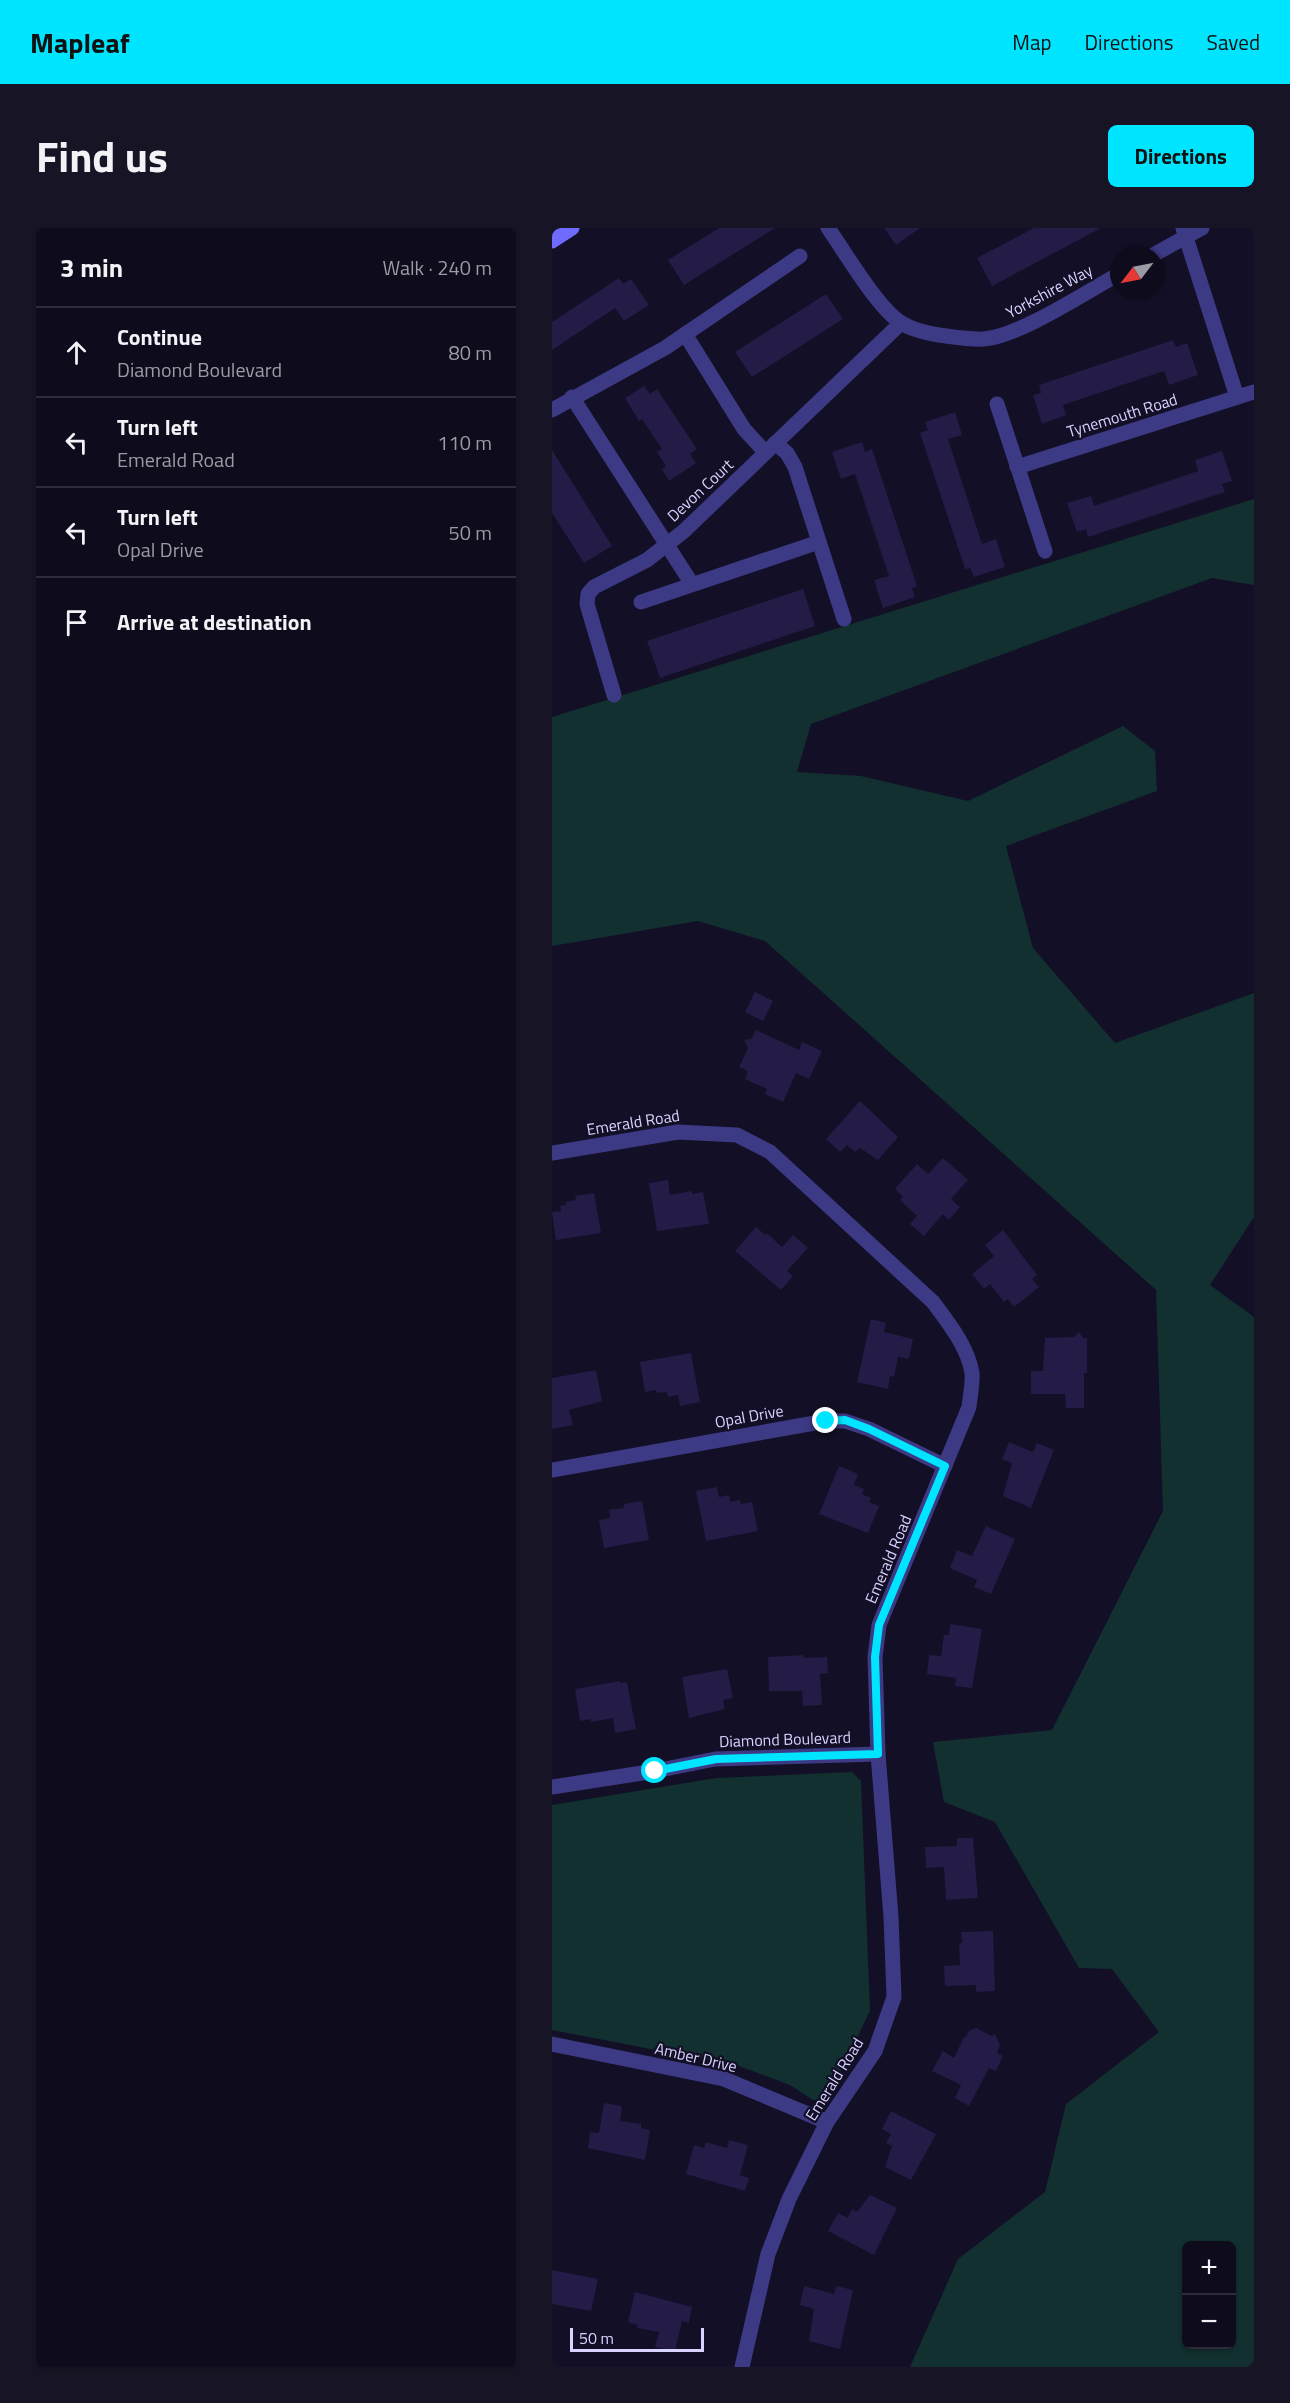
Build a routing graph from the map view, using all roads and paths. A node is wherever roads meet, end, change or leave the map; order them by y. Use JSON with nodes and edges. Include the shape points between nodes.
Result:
{"nodes":[{"id":1,"x":572,"y":228,"type":"edge"},
{"id":2,"x":828,"y":228,"type":"edge"},
{"id":3,"x":1202,"y":228,"type":"edge"},
{"id":4,"x":1186,"y":233,"type":"edge"},
{"id":5,"x":552,"y":241,"type":"edge"},
{"id":6,"x":1164,"y":248,"type":"edge"},
{"id":7,"x":800,"y":256,"type":"dead end"},
{"id":8,"x":1110,"y":279,"type":"edge"},
{"id":9,"x":901,"y":323,"type":"junction"},
{"id":10,"x":685,"y":334,"type":"junction"},
{"id":11,"x":1254,"y":392,"type":"edge"},
{"id":12,"x":572,"y":398,"type":"junction"},
{"id":13,"x":1237,"y":398,"type":"junction"},
{"id":14,"x":997,"y":404,"type":"dead end"},
{"id":15,"x":552,"y":410,"type":"edge"},
{"id":16,"x":770,"y":447,"type":"junction"},
{"id":17,"x":1017,"y":467,"type":"junction"},
{"id":18,"x":819,"y":542,"type":"junction"},
{"id":19,"x":668,"y":545,"type":"junction"},
{"id":20,"x":1045,"y":551,"type":"dead end"},
{"id":21,"x":692,"y":584,"type":"junction"},
{"id":22,"x":640,"y":602,"type":"dead end"},
{"id":23,"x":844,"y":619,"type":"dead end"},
{"id":24,"x":614,"y":695,"type":"dead end"},
{"id":25,"x":552,"y":1153,"type":"edge"},
{"id":26,"x":945,"y":1466,"type":"junction"},
{"id":27,"x":552,"y":1470,"type":"edge"},
{"id":28,"x":878,"y":1754,"type":"junction"},
{"id":29,"x":552,"y":1787,"type":"edge"},
{"id":30,"x":552,"y":2044,"type":"edge"},
{"id":31,"x":827,"y":2121,"type":"junction"},
{"id":32,"x":742,"y":2367,"type":"edge"}],
"edges":[{"from":1,"to":5,"type":"street"},
{"from":2,"to":9,"type":"street","name":"Yorkshire Way","via":[[885,309]]},
{"from":3,"to":4,"type":"street"},
{"from":4,"to":6,"type":"street"},
{"from":4,"to":13,"type":"street"},
{"from":7,"to":10,"type":"street"},
{"from":8,"to":9,"type":"street","name":"Yorkshire Way","via":[[1028,324],[986,339],[932,333]]},
{"from":9,"to":16,"type":"street","name":"Devon Court"},
{"from":10,"to":12,"type":"street"},
{"from":10,"to":16,"type":"street","via":[[744,429]]},
{"from":11,"to":13,"type":"street","name":"Tynemouth Road"},
{"from":12,"to":15,"type":"street"},
{"from":12,"to":19,"type":"street"},
{"from":13,"to":17,"type":"street","name":"Tynemouth Road"},
{"from":14,"to":17,"type":"street"},
{"from":16,"to":18,"type":"street","via":[[787,453],[795,467]]},
{"from":16,"to":19,"type":"street","name":"Devon Court"},
{"from":17,"to":20,"type":"street"},
{"from":18,"to":21,"type":"street"},
{"from":18,"to":23,"type":"street"},
{"from":19,"to":21,"type":"street"},
{"from":19,"to":24,"type":"street","name":"Devon Court","via":[[588,594],[587,604]]},
{"from":21,"to":22,"type":"street"},
{"from":25,"to":26,"type":"street","name":"Emerald Road","via":[[678,1132],[737,1135],[770,1152],[933,1302],[964,1349],[972,1373],[969,1407]]},
{"from":26,"to":27,"type":"street","name":"Opal Drive","via":[[845,1420]]},
{"from":26,"to":28,"type":"street","name":"Emerald Road","via":[[879,1625],[875,1657]]},
{"from":28,"to":29,"type":"street","name":"Diamond Boulevard","via":[[716,1759]]},
{"from":28,"to":31,"type":"street","name":"Emerald Road","via":[[894,1997],[875,2051]]},
{"from":30,"to":31,"type":"street","name":"Amber Drive","via":[[724,2079]]},
{"from":31,"to":32,"type":"street","name":"Emerald Road","via":[[789,2199],[768,2254]]}]}
